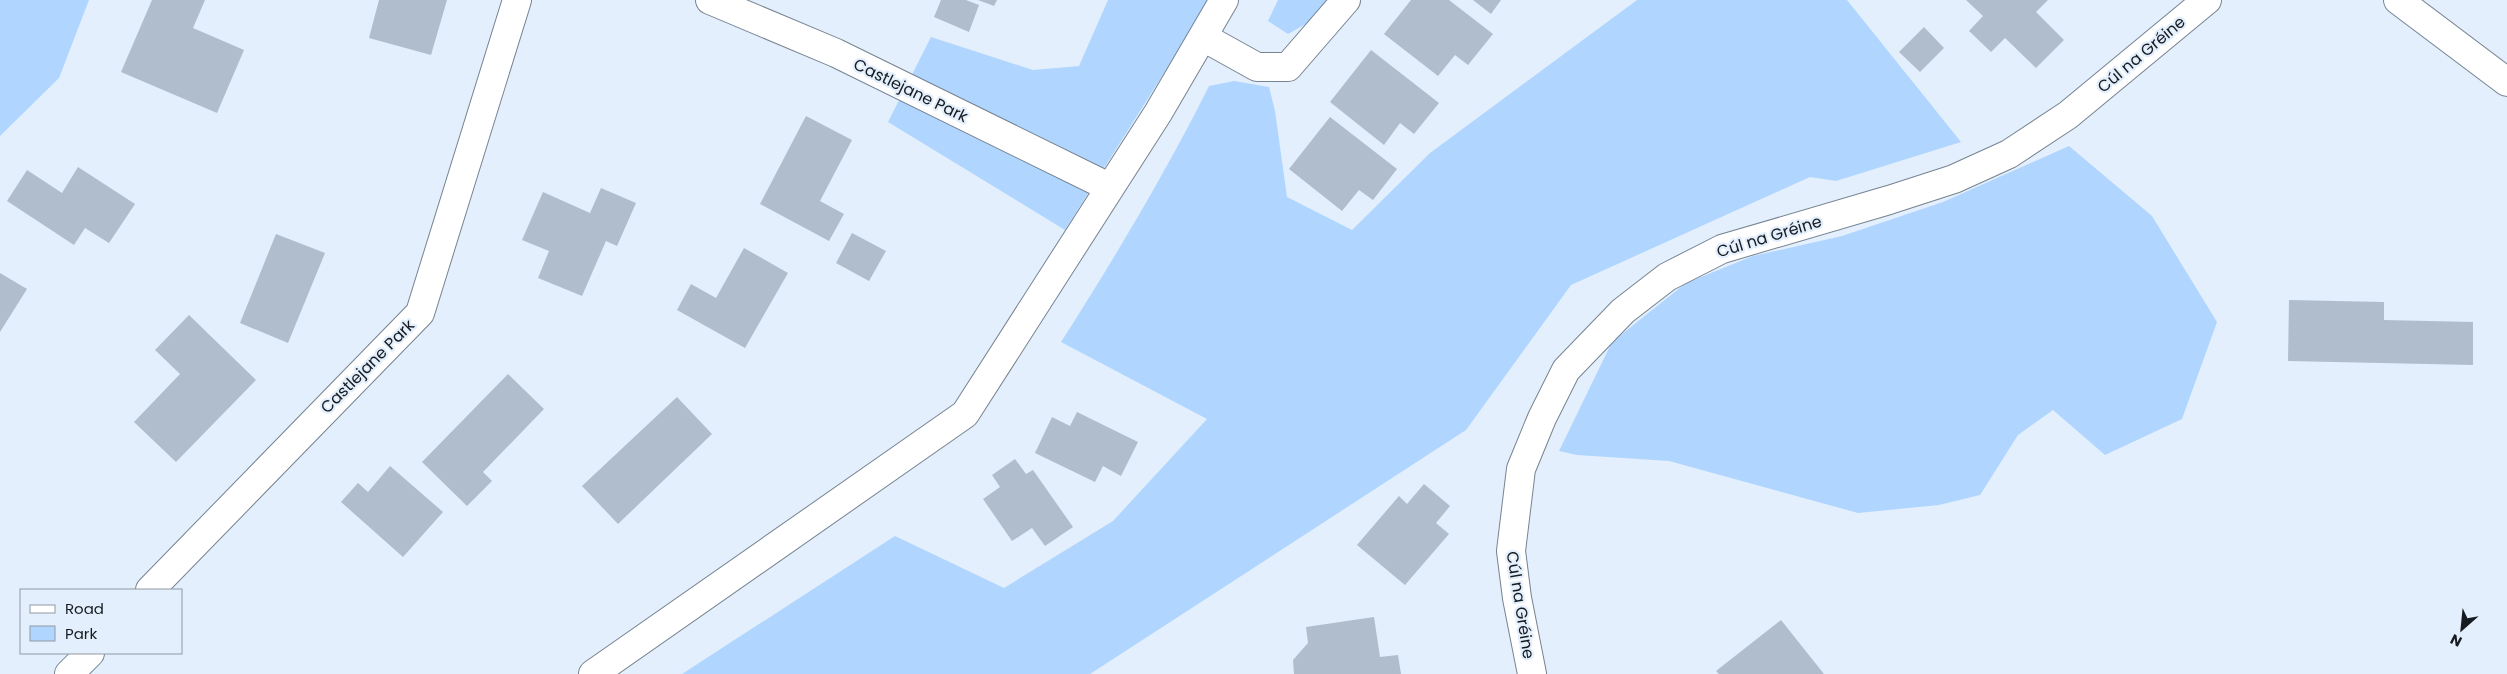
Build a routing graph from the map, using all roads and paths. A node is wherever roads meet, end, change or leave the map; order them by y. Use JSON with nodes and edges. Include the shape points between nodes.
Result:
{"nodes":[{"id":1,"x":518,"y":0,"type":"edge"},
{"id":2,"x":710,"y":0,"type":"edge"},
{"id":3,"x":1224,"y":0,"type":"edge"},
{"id":4,"x":1346,"y":0,"type":"edge"},
{"id":5,"x":2206,"y":0,"type":"edge"},
{"id":6,"x":2398,"y":0,"type":"edge"},
{"id":7,"x":1203,"y":37,"type":"junction"},
{"id":8,"x":2507,"y":82,"type":"edge"},
{"id":9,"x":1109,"y":186,"type":"junction"},
{"id":10,"x":151,"y":589,"type":"edge"},
{"id":11,"x":89,"y":654,"type":"edge"},
{"id":12,"x":69,"y":674,"type":"edge"},
{"id":13,"x":593,"y":674,"type":"edge"},
{"id":14,"x":1532,"y":674,"type":"edge"}],
"edges":[{"from":1,"to":10,"type":"street","name":"Castlejane Park","via":[[420,313]]},
{"from":2,"to":9,"type":"street","name":"Castlejane Park","via":[[836,53]]},
{"from":3,"to":7,"type":"street"},
{"from":4,"to":7,"type":"street","via":[[1288,67],[1257,68]]},
{"from":5,"to":14,"type":"street","name":"Cúl na Gréine","via":[[2068,115],[2009,154],[1954,179],[1722,249],[1667,277],[1623,311],[1566,370],[1522,469],[1511,551]]},
{"from":6,"to":8,"type":"street"},
{"from":7,"to":9,"type":"street"},
{"from":9,"to":13,"type":"street","via":[[965,414]]},
{"from":11,"to":12,"type":"street"}]}
